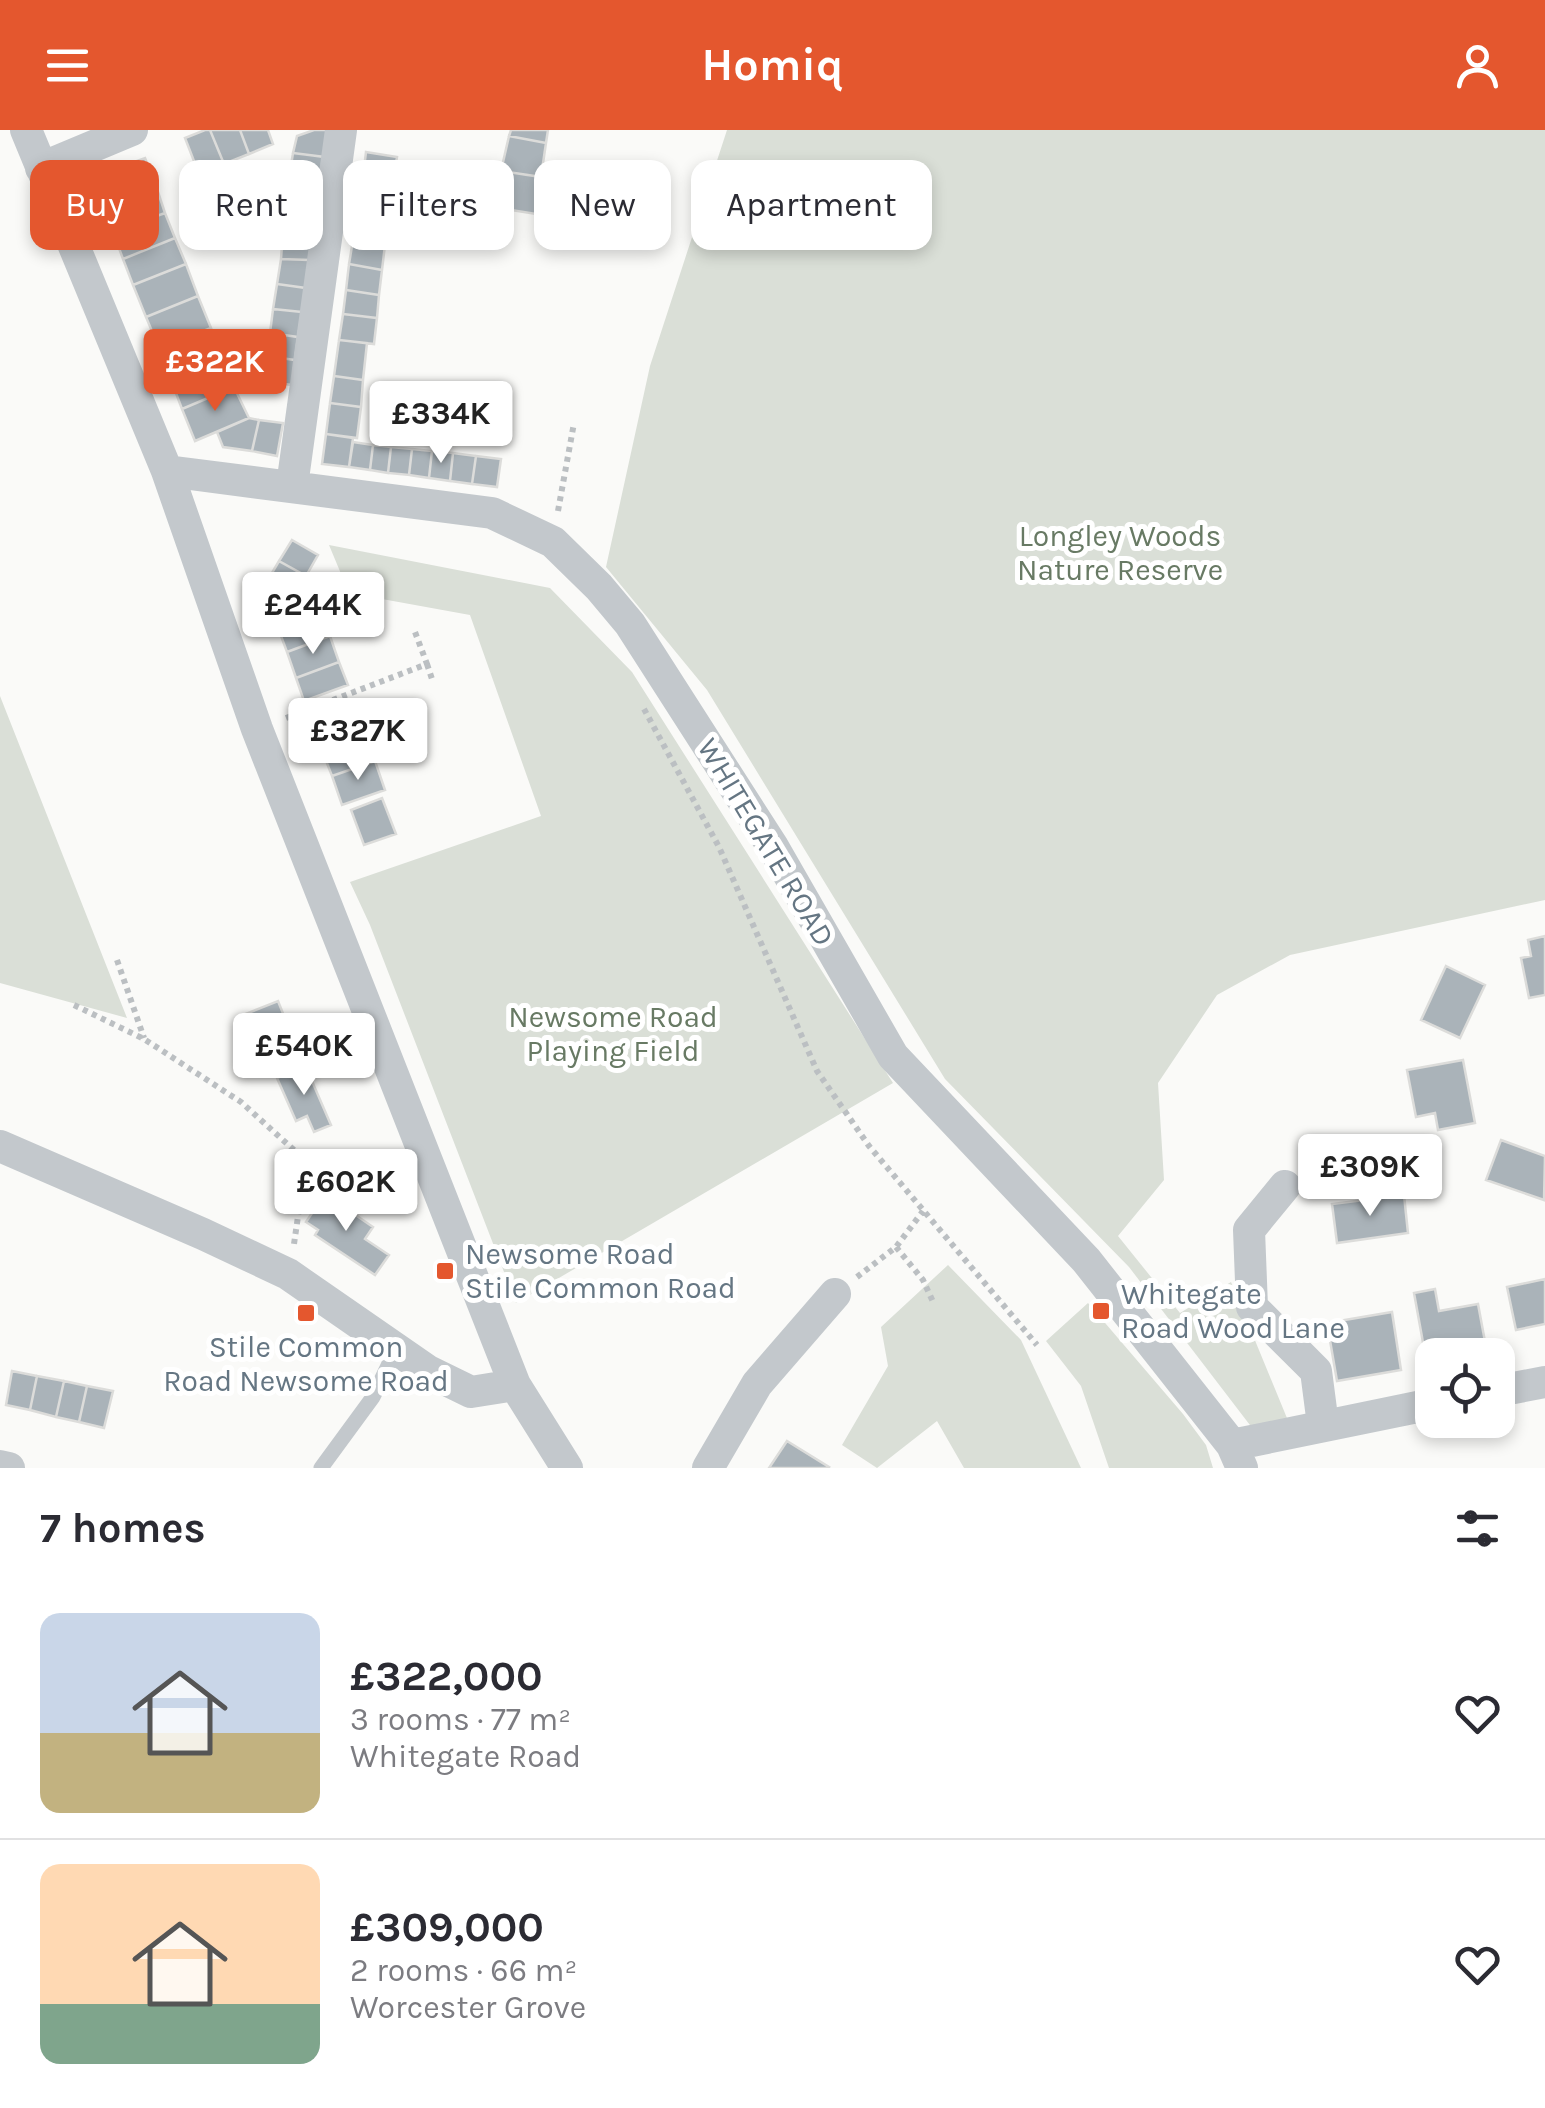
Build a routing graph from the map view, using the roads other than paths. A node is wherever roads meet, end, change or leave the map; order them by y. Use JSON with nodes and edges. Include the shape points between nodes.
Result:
{"nodes":[{"id":1,"x":26,"y":130,"type":"edge"},
{"id":2,"x":132,"y":130,"type":"edge"},
{"id":3,"x":341,"y":130,"type":"edge"},
{"id":4,"x":38,"y":160,"type":"edge"},
{"id":5,"x":60,"y":160,"type":"edge"},
{"id":6,"x":75,"y":250,"type":"edge"},
{"id":7,"x":167,"y":471,"type":"junction"},
{"id":8,"x":292,"y":486,"type":"junction"},
{"id":9,"x":0,"y":1146,"type":"edge"},
{"id":10,"x":1285,"y":1186,"type":"dead end"},
{"id":11,"x":835,"y":1294,"type":"road end"},
{"id":12,"x":396,"y":1349,"type":"junction"},
{"id":13,"x":1545,"y":1382,"type":"edge"},
{"id":14,"x":516,"y":1385,"type":"junction"},
{"id":15,"x":1515,"y":1388,"type":"edge"},
{"id":16,"x":1415,"y":1407,"type":"edge"},
{"id":17,"x":1323,"y":1425,"type":"junction"},
{"id":18,"x":1234,"y":1460,"type":"edge"},
{"id":19,"x":0,"y":1466,"type":"edge"},
{"id":20,"x":9,"y":1468,"type":"edge"},
{"id":21,"x":321,"y":1468,"type":"edge"},
{"id":22,"x":567,"y":1468,"type":"edge"},
{"id":23,"x":708,"y":1468,"type":"edge"}],
"edges":[{"from":1,"to":4,"type":"street"},
{"from":2,"to":5,"type":"street"},
{"from":3,"to":8,"type":"street"},
{"from":6,"to":7,"type":"street"},
{"from":7,"to":8,"type":"street","name":"WHITEGATE ROAD"},
{"from":7,"to":14,"type":"street","via":[[257,729]]},
{"from":8,"to":18,"type":"street","name":"WHITEGATE ROAD","via":[[492,513],[553,542],[600,587],[773,847],[893,1056],[1086,1260]]},
{"from":9,"to":12,"type":"street","via":[[288,1274]]},
{"from":10,"to":17,"type":"street","via":[[1249,1230],[1252,1307],[1316,1371]]},
{"from":11,"to":23,"type":"street","via":[[757,1384]]},
{"from":12,"to":14,"type":"street","via":[[471,1392]]},
{"from":12,"to":21,"type":"lane","via":[[374,1397]]},
{"from":13,"to":15,"type":"street"},
{"from":14,"to":22,"type":"street"},
{"from":16,"to":17,"type":"street"},
{"from":17,"to":18,"type":"street"},
{"from":19,"to":20,"type":"street"}]}
